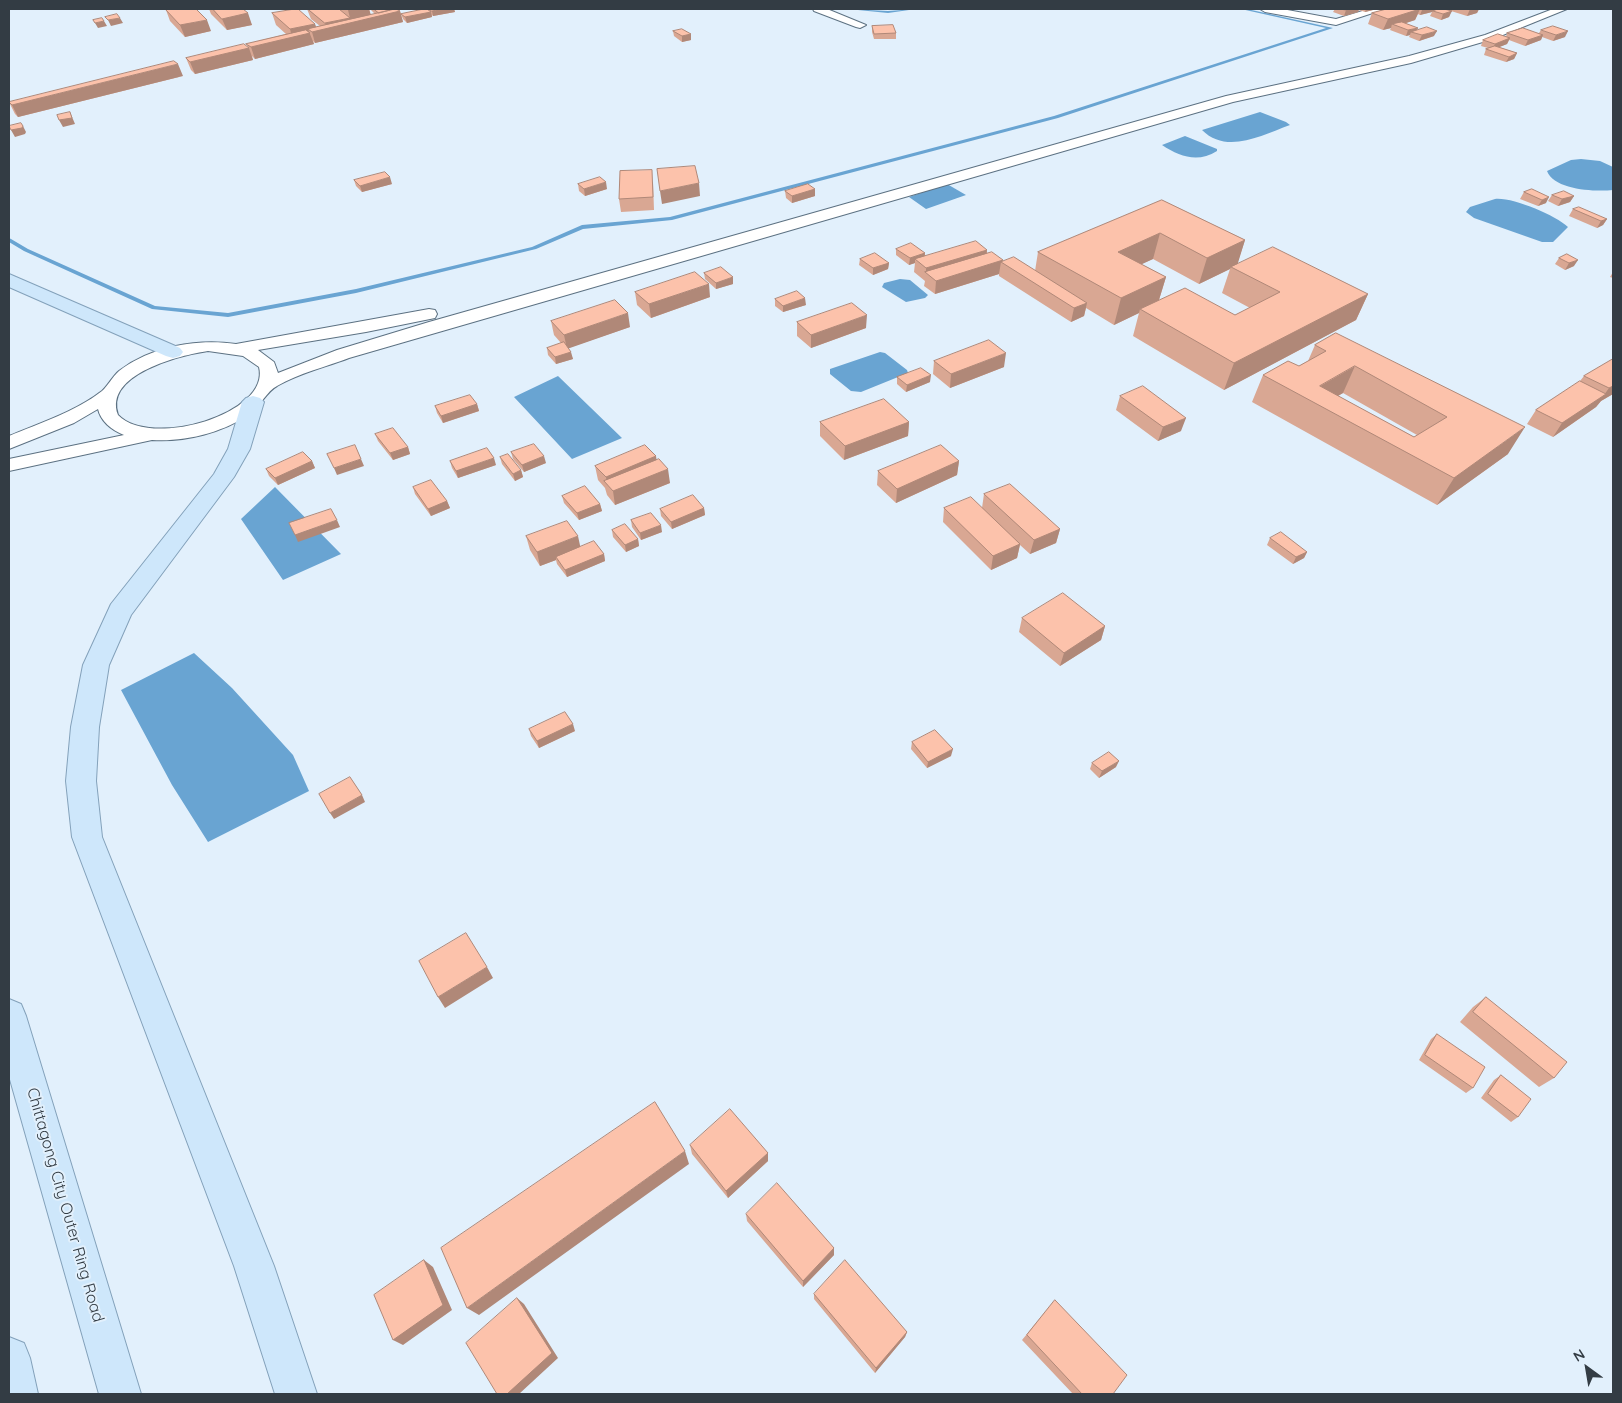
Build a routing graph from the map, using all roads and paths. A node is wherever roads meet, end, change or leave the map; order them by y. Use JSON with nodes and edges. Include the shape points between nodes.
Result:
{"nodes":[{"id":1,"x":818,"y":9,"type":"edge"},
{"id":2,"x":1265,"y":9,"type":"edge"},
{"id":3,"x":1380,"y":9,"type":"edge"},
{"id":4,"x":1533,"y":9,"type":"edge"},
{"id":5,"x":1562,"y":9,"type":"edge"},
{"id":6,"x":860,"y":25,"type":"dead end"},
{"id":7,"x":9,"y":280,"type":"edge"},
{"id":8,"x":239,"y":348,"type":"junction"},
{"id":9,"x":173,"y":352,"type":"junction"},
{"id":10,"x":261,"y":392,"type":"junction"},
{"id":11,"x":110,"y":394,"type":"junction"},
{"id":12,"x":152,"y":434,"type":"junction"},
{"id":13,"x":9,"y":443,"type":"edge"},
{"id":14,"x":9,"y":464,"type":"edge"},
{"id":15,"x":9,"y":1016,"type":"edge"},
{"id":16,"x":9,"y":1358,"type":"edge"},
{"id":17,"x":17,"y":1394,"type":"edge"},
{"id":18,"x":120,"y":1394,"type":"edge"},
{"id":19,"x":296,"y":1394,"type":"edge"}],
"edges":[{"from":1,"to":6,"type":"street"},
{"from":2,"to":3,"type":"street","via":[[1336,22]]},
{"from":4,"to":8,"type":"street","via":[[1474,31],[1395,52],[1218,90],[428,314]]},
{"from":5,"to":10,"type":"street","via":[[1479,40],[1230,99],[435,326],[343,354]]},
{"from":7,"to":9,"type":"main road"},
{"from":8,"to":9,"type":"street","via":[[208,346]]},
{"from":8,"to":10,"type":"street","via":[[251,352],[267,365],[270,373]]},
{"from":9,"to":11,"type":"street","via":[[134,370]]},
{"from":10,"to":12,"type":"street","via":[[225,420],[207,427]]},
{"from":10,"to":19,"type":"main road","via":[[239,449],[223,477],[120,611],[96,665],[85,727],[81,781],[87,837],[254,1266]]},
{"from":11,"to":12,"type":"street","via":[[108,413],[113,421],[136,432]]},
{"from":11,"to":13,"type":"street","via":[[67,419]]},
{"from":12,"to":14,"type":"street"},
{"from":15,"to":18,"type":"main road","name":"Chittagong City Outer Ring Road"},
{"from":16,"to":17,"type":"main road"}]}
